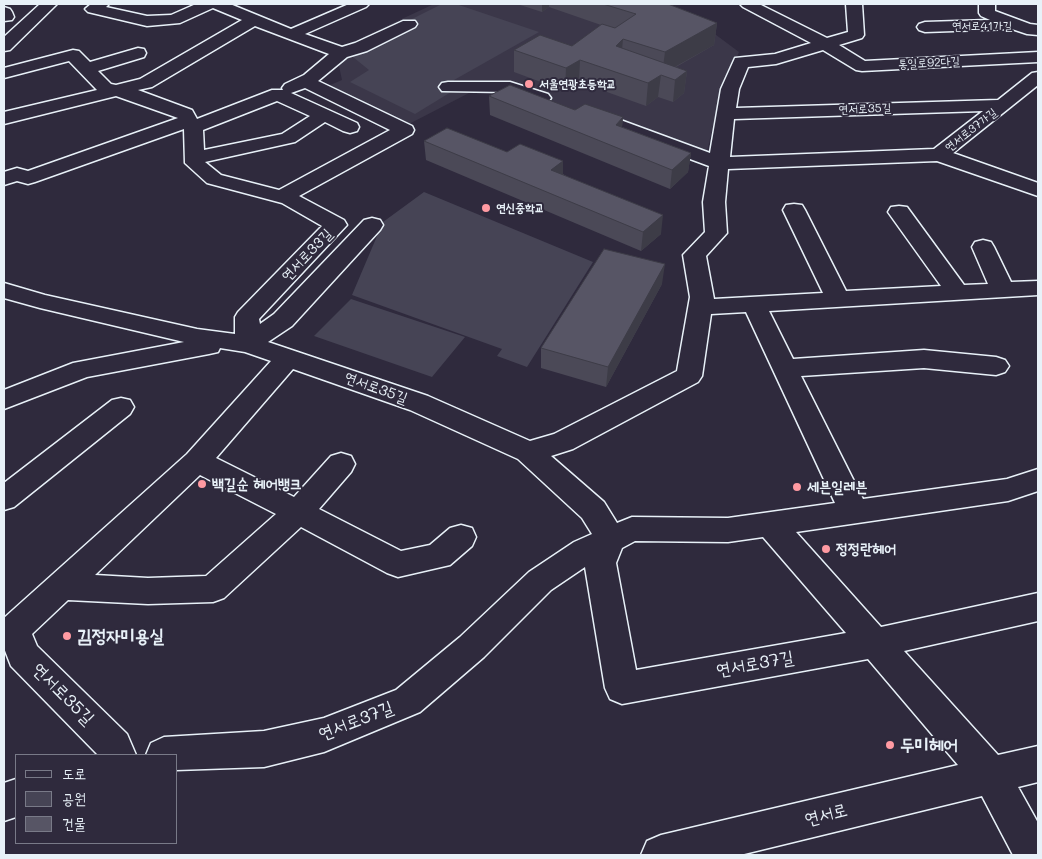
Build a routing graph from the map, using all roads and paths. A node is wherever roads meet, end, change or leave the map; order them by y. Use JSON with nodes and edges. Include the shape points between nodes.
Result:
{"nodes":[{"id":1,"x":101,"y":4,"type":"edge"},
{"id":2,"x":208,"y":4,"type":"edge"},
{"id":3,"x":217,"y":4,"type":"edge"},
{"id":4,"x":360,"y":4,"type":"edge"},
{"id":5,"x":748,"y":4,"type":"edge"},
{"id":6,"x":854,"y":4,"type":"edge"},
{"id":7,"x":987,"y":4,"type":"edge"},
{"id":8,"x":46,"y":7,"type":"edge"},
{"id":9,"x":5,"y":16,"type":"edge"},
{"id":10,"x":254,"y":20,"type":"junction"},
{"id":11,"x":409,"y":24,"type":"dead end"},
{"id":12,"x":1012,"y":24,"type":"junction"},
{"id":13,"x":925,"y":27,"type":"dead end"},
{"id":14,"x":1038,"y":30,"type":"edge"},
{"id":15,"x":292,"y":34,"type":"junction"},
{"id":16,"x":825,"y":44,"type":"junction"},
{"id":17,"x":4,"y":46,"type":"edge"},
{"id":18,"x":138,"y":53,"type":"dead end"},
{"id":19,"x":341,"y":53,"type":"junction"},
{"id":20,"x":1038,"y":57,"type":"edge"},
{"id":21,"x":86,"y":69,"type":"junction"},
{"id":22,"x":4,"y":73,"type":"edge"},
{"id":23,"x":1038,"y":77,"type":"edge"},
{"id":24,"x":305,"y":82,"type":"junction"},
{"id":25,"x":448,"y":87,"type":"dead end"},
{"id":26,"x":114,"y":90,"type":"junction"},
{"id":27,"x":278,"y":94,"type":"junction"},
{"id":28,"x":556,"y":103,"type":"edge"},
{"id":29,"x":1004,"y":105,"type":"junction"},
{"id":30,"x":726,"y":114,"type":"junction"},
{"id":31,"x":324,"y":116,"type":"junction"},
{"id":32,"x":592,"y":116,"type":"edge"},
{"id":33,"x":4,"y":118,"type":"edge"},
{"id":34,"x":191,"y":124,"type":"junction"},
{"id":35,"x":350,"y":128,"type":"dead end"},
{"id":36,"x":279,"y":140,"type":"junction"},
{"id":37,"x":301,"y":148,"type":"dead end"},
{"id":38,"x":939,"y":155,"type":"junction"},
{"id":39,"x":194,"y":158,"type":"junction"},
{"id":40,"x":720,"y":163,"type":"junction"},
{"id":41,"x":4,"y":179,"type":"edge"},
{"id":42,"x":1038,"y":190,"type":"edge"},
{"id":43,"x":281,"y":197,"type":"junction"},
{"id":44,"x":794,"y":210,"type":"dead end"},
{"id":45,"x":899,"y":212,"type":"dead end"},
{"id":46,"x":372,"y":225,"type":"dead end"},
{"id":47,"x":983,"y":248,"type":"dead end"},
{"id":48,"x":1038,"y":288,"type":"edge"},
{"id":49,"x":7,"y":289,"type":"edge"},
{"id":50,"x":1003,"y":290,"type":"junction"},
{"id":51,"x":958,"y":293,"type":"junction"},
{"id":52,"x":838,"y":299,"type":"junction"},
{"id":53,"x":754,"y":304,"type":"junction"},
{"id":54,"x":701,"y":307,"type":"junction"},
{"id":55,"x":248,"y":344,"type":"junction"},
{"id":56,"x":287,"y":359,"type":"junction"},
{"id":57,"x":996,"y":366,"type":"dead end"},
{"id":58,"x":785,"y":368,"type":"junction"},
{"id":59,"x":4,"y":400,"type":"edge"},
{"id":60,"x":121,"y":407,"type":"dead end"},
{"id":61,"x":528,"y":452,"type":"junction"},
{"id":62,"x":197,"y":461,"type":"junction"},
{"id":63,"x":341,"y":464,"type":"dead end"},
{"id":64,"x":1038,"y":480,"type":"edge"},
{"id":65,"x":4,"y":499,"type":"edge"},
{"id":66,"x":298,"y":512,"type":"junction"},
{"id":67,"x":854,"y":512,"type":"junction"},
{"id":68,"x":770,"y":524,"type":"junction"},
{"id":69,"x":461,"y":537,"type":"dead end"},
{"id":70,"x":610,"y":538,"type":"junction"},
{"id":71,"x":62,"y":586,"type":"junction"},
{"id":72,"x":1038,"y":607,"type":"edge"},
{"id":73,"x":7,"y":631,"type":"edge"},
{"id":74,"x":874,"y":642,"type":"junction"},
{"id":75,"x":118,"y":754,"type":"edge"},
{"id":76,"x":168,"y":754,"type":"edge"},
{"id":77,"x":1038,"y":764,"type":"edge"},
{"id":78,"x":991,"y":776,"type":"junction"},
{"id":79,"x":661,"y":855,"type":"edge"},
{"id":80,"x":1034,"y":855,"type":"edge"}],
"edges":[{"from":1,"to":2,"type":"street","via":[[93,9],[147,21],[174,20]]},
{"from":3,"to":10,"type":"street"},
{"from":4,"to":15,"type":"street"},
{"from":5,"to":16,"type":"street","name":"통일로92다길"},
{"from":6,"to":16,"type":"street","via":[[856,35]]},
{"from":7,"to":12,"type":"street","via":[[987,13]]},
{"from":8,"to":9,"type":"street"},
{"from":8,"to":17,"type":"street"},
{"from":10,"to":15,"type":"street"},
{"from":10,"to":26,"type":"street","via":[[146,83]]},
{"from":11,"to":19,"type":"street"},
{"from":12,"to":13,"type":"street","name":"연서로41가길"},
{"from":12,"to":14,"type":"street","name":"연서로41가길"},
{"from":15,"to":19,"type":"street"},
{"from":16,"to":20,"type":"street","name":"통일로92다길","via":[[862,66]]},
{"from":16,"to":30,"type":"street","via":[[776,59],[741,62],[730,89]]},
{"from":18,"to":21,"type":"street"},
{"from":19,"to":24,"type":"street"},
{"from":21,"to":22,"type":"street","via":[[73,55]]},
{"from":21,"to":26,"type":"street","via":[[105,88]]},
{"from":23,"to":29,"type":"street","name":"연서로37가길"},
{"from":24,"to":27,"type":"street"},
{"from":24,"to":43,"type":"street","via":[[404,130]]},
{"from":25,"to":28,"type":"street","via":[[510,87]]},
{"from":26,"to":33,"type":"street"},
{"from":26,"to":34,"type":"street","via":[[185,114]]},
{"from":27,"to":31,"type":"street"},
{"from":27,"to":34,"type":"street"},
{"from":29,"to":30,"type":"street","name":"연서로35길"},
{"from":29,"to":38,"type":"street","name":"연서로37가길"},
{"from":30,"to":40,"type":"street"},
{"from":31,"to":35,"type":"street"},
{"from":31,"to":36,"type":"street"},
{"from":32,"to":40,"type":"street"},
{"from":34,"to":39,"type":"street"},
{"from":34,"to":41,"type":"street","via":[[28,178],[17,174]]},
{"from":36,"to":37,"type":"street"},
{"from":36,"to":39,"type":"street"},
{"from":38,"to":40,"type":"street"},
{"from":38,"to":42,"type":"street","name":"연서로37가길"},
{"from":39,"to":43,"type":"street","name":"연서로33길","via":[[195,163],[214,179]]},
{"from":40,"to":54,"type":"street","via":[[714,202],[716,233],[694,255]]},
{"from":43,"to":55,"type":"street","name":"연서로33길","via":[[336,225],[247,317]]},
{"from":44,"to":52,"type":"street"},
{"from":45,"to":51,"type":"street"},
{"from":46,"to":55,"type":"street","name":"연서로33길","via":[[283,320]]},
{"from":47,"to":50,"type":"street"},
{"from":48,"to":50,"type":"street"},
{"from":49,"to":55,"type":"street","via":[[40,301],[197,337]]},
{"from":50,"to":51,"type":"street"},
{"from":51,"to":52,"type":"street"},
{"from":52,"to":53,"type":"street"},
{"from":53,"to":54,"type":"street"},
{"from":53,"to":58,"type":"street"},
{"from":54,"to":61,"type":"street","via":[[689,376],[563,442]]},
{"from":55,"to":56,"type":"street"},
{"from":55,"to":59,"type":"street","via":[[200,346],[82,369]]},
{"from":56,"to":61,"type":"street","name":"연서로35길","via":[[419,403]]},
{"from":56,"to":62,"type":"street","name":"연서로35길"},
{"from":57,"to":58,"type":"street","via":[[924,359]]},
{"from":58,"to":67,"type":"street"},
{"from":60,"to":65,"type":"street"},
{"from":61,"to":70,"type":"street","name":"연서로35길","via":[[593,510]]},
{"from":62,"to":66,"type":"street"},
{"from":62,"to":71,"type":"street","name":"연서로35길"},
{"from":63,"to":66,"type":"street"},
{"from":64,"to":67,"type":"street","name":"연서로37길","via":[[1008,490]]},
{"from":66,"to":69,"type":"street","via":[[398,564],[439,556]]},
{"from":66,"to":71,"type":"street","via":[[213,589],[148,591]]},
{"from":67,"to":68,"type":"street","name":"연서로37길"},
{"from":68,"to":70,"type":"street","name":"연서로37길","via":[[728,530],[632,529]]},
{"from":68,"to":74,"type":"street"},
{"from":70,"to":74,"type":"street","name":"연서로37길","via":[[600,563],[622,688]]},
{"from":70,"to":76,"type":"street","name":"연서로37길","via":[[540,581],[472,647],[408,701],[324,735],[264,750]]},
{"from":71,"to":73,"type":"street","name":"연서로35길"},
{"from":72,"to":74,"type":"street","name":"연서로37길"},
{"from":73,"to":75,"type":"street","name":"연서로35길","via":[[23,655],[114,746]]},
{"from":74,"to":78,"type":"street"},
{"from":77,"to":78,"type":"street","name":"연서로"},
{"from":78,"to":79,"type":"street","name":"연서로"},
{"from":78,"to":80,"type":"street"}]}
